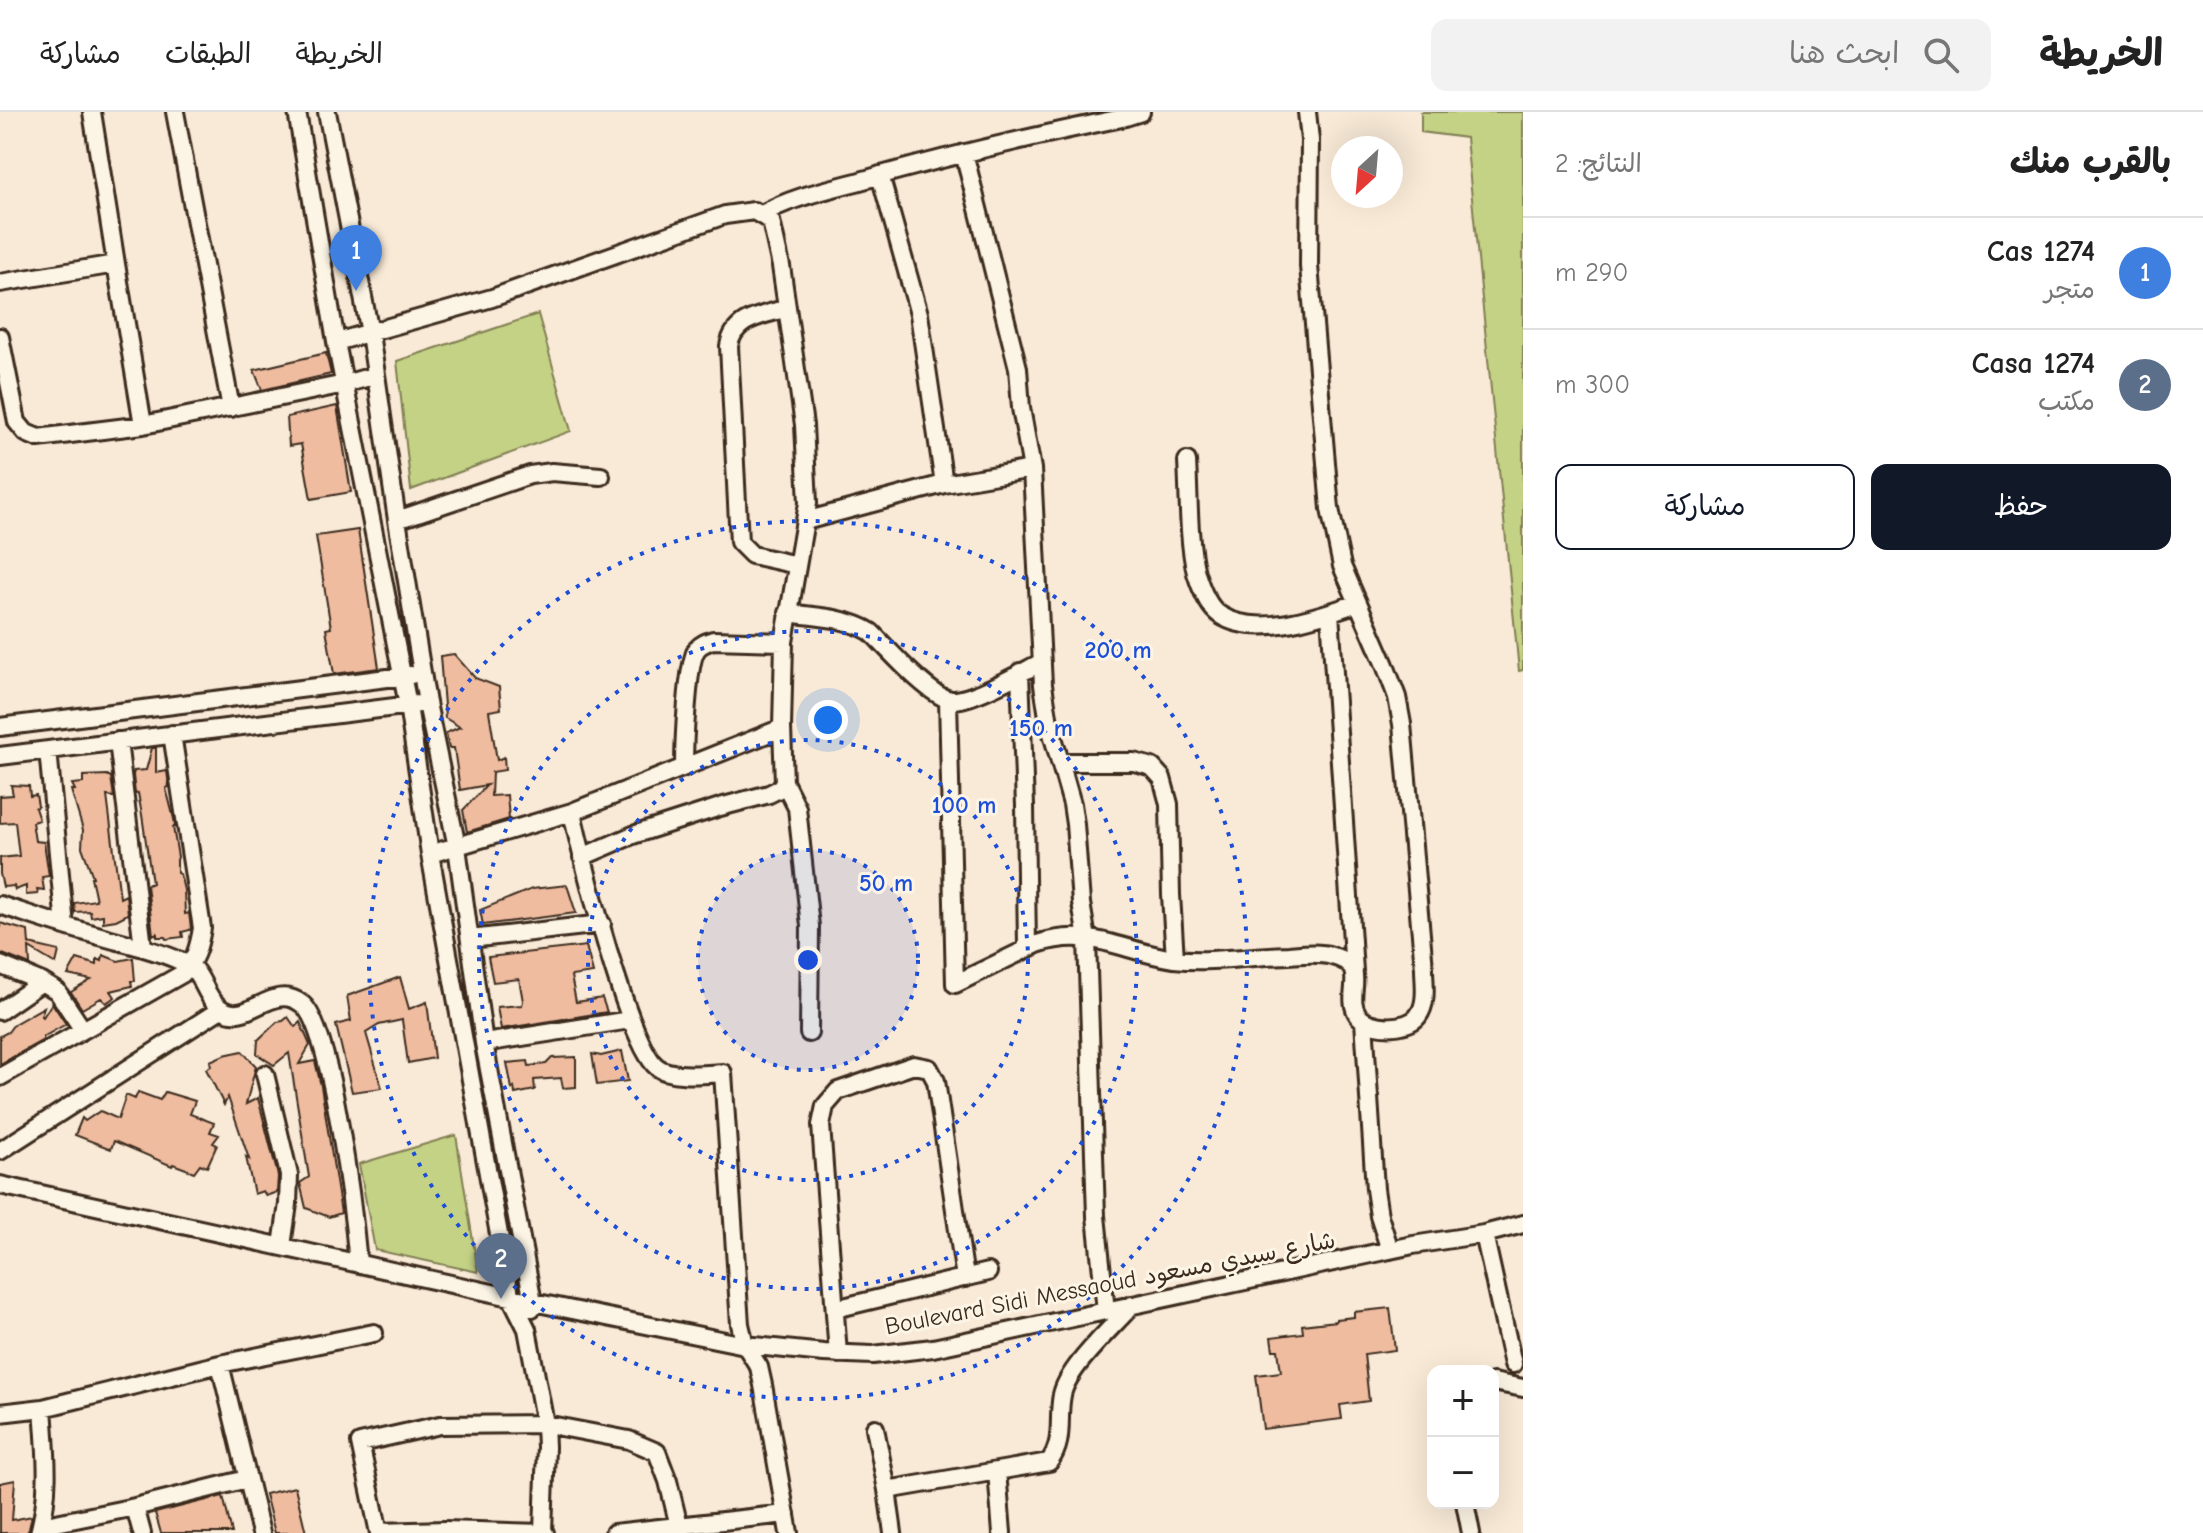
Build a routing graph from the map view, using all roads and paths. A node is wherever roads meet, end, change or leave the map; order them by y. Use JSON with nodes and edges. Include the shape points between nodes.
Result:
{"nodes":[{"id":1,"x":92,"y":112,"type":"edge"},
{"id":2,"x":175,"y":112,"type":"edge"},
{"id":3,"x":297,"y":112,"type":"edge"},
{"id":4,"x":327,"y":112,"type":"edge"},
{"id":5,"x":1141,"y":112,"type":"edge"},
{"id":6,"x":1307,"y":112,"type":"edge"},
{"id":7,"x":964,"y":153,"type":"junction"},
{"id":8,"x":880,"y":175,"type":"junction"},
{"id":9,"x":762,"y":214,"type":"junction"},
{"id":10,"x":116,"y":264,"type":"junction"},
{"id":11,"x":0,"y":283,"type":"edge"},
{"id":12,"x":787,"y":308,"type":"junction"},
{"id":13,"x":370,"y":333,"type":"junction"},
{"id":14,"x":0,"y":337,"type":"edge"},
{"id":15,"x":336,"y":342,"type":"junction"},
{"id":16,"x":376,"y":375,"type":"junction"},
{"id":17,"x":345,"y":384,"type":"junction"},
{"id":18,"x":231,"y":408,"type":"junction"},
{"id":19,"x":7,"y":412,"type":"edge"},
{"id":20,"x":143,"y":425,"type":"junction"},
{"id":21,"x":1187,"y":461,"type":"dead end"},
{"id":22,"x":1032,"y":469,"type":"junction"},
{"id":23,"x":601,"y":476,"type":"dead end"},
{"id":24,"x":944,"y":484,"type":"junction"},
{"id":25,"x":397,"y":520,"type":"junction"},
{"id":26,"x":805,"y":521,"type":"junction"},
{"id":27,"x":797,"y":565,"type":"junction"},
{"id":28,"x":1358,"y":603,"type":"junction"},
{"id":29,"x":788,"y":613,"type":"junction"},
{"id":30,"x":1330,"y":613,"type":"junction"},
{"id":31,"x":784,"y":642,"type":"junction"},
{"id":32,"x":1042,"y":662,"type":"junction"},
{"id":33,"x":1020,"y":672,"type":"junction"},
{"id":34,"x":422,"y":673,"type":"junction"},
{"id":35,"x":401,"y":676,"type":"junction"},
{"id":36,"x":948,"y":699,"type":"junction"},
{"id":37,"x":427,"y":703,"type":"junction"},
{"id":38,"x":408,"y":705,"type":"junction"},
{"id":39,"x":0,"y":727,"type":"edge"},
{"id":40,"x":782,"y":728,"type":"junction"},
{"id":41,"x":172,"y":734,"type":"junction"},
{"id":42,"x":118,"y":741,"type":"junction"},
{"id":43,"x":48,"y":750,"type":"junction"},
{"id":44,"x":0,"y":756,"type":"edge"},
{"id":45,"x":1061,"y":762,"type":"junction"},
{"id":46,"x":684,"y":767,"type":"junction"},
{"id":47,"x":784,"y":782,"type":"junction"},
{"id":48,"x":572,"y":812,"type":"junction"},
{"id":49,"x":457,"y":847,"type":"junction"},
{"id":50,"x":430,"y":854,"type":"junction"},
{"id":51,"x":582,"y":857,"type":"junction"},
{"id":52,"x":0,"y":905,"type":"edge"},
{"id":53,"x":602,"y":924,"type":"junction"},
{"id":54,"x":65,"y":926,"type":"junction"},
{"id":55,"x":470,"y":939,"type":"junction"},
{"id":56,"x":1087,"y":939,"type":"junction"},
{"id":57,"x":143,"y":947,"type":"junction"},
{"id":58,"x":1027,"y":948,"type":"junction"},
{"id":59,"x":1175,"y":959,"type":"junction"},
{"id":60,"x":0,"y":965,"type":"edge"},
{"id":61,"x":191,"y":965,"type":"junction"},
{"id":62,"x":1354,"y":971,"type":"junction"},
{"id":63,"x":42,"y":982,"type":"junction"},
{"id":64,"x":221,"y":1009,"type":"junction"},
{"id":65,"x":0,"y":1011,"type":"edge"},
{"id":66,"x":630,"y":1020,"type":"junction"},
{"id":67,"x":1364,"y":1021,"type":"junction"},
{"id":68,"x":83,"y":1030,"type":"junction"},
{"id":69,"x":809,"y":1033,"type":"dead end"},
{"id":70,"x":484,"y":1043,"type":"junction"},
{"id":71,"x":265,"y":1074,"type":"dead end"},
{"id":72,"x":0,"y":1077,"type":"edge"},
{"id":73,"x":0,"y":1151,"type":"edge"},
{"id":74,"x":0,"y":1185,"type":"edge"},
{"id":75,"x":1523,"y":1224,"type":"edge"},
{"id":76,"x":1484,"y":1234,"type":"junction"},
{"id":77,"x":282,"y":1246,"type":"junction"},
{"id":78,"x":1390,"y":1250,"type":"junction"},
{"id":79,"x":358,"y":1263,"type":"junction"},
{"id":80,"x":988,"y":1272,"type":"dead end"},
{"id":81,"x":965,"y":1278,"type":"junction"},
{"id":82,"x":510,"y":1295,"type":"junction"},
{"id":83,"x":533,"y":1302,"type":"junction"},
{"id":84,"x":1132,"y":1305,"type":"junction"},
{"id":85,"x":835,"y":1309,"type":"junction"},
{"id":86,"x":1106,"y":1311,"type":"junction"},
{"id":87,"x":527,"y":1329,"type":"junction"},
{"id":88,"x":374,"y":1333,"type":"dead end"},
{"id":89,"x":745,"y":1345,"type":"junction"},
{"id":90,"x":838,"y":1354,"type":"junction"},
{"id":91,"x":220,"y":1364,"type":"junction"},
{"id":92,"x":1513,"y":1364,"type":"dead end"},
{"id":93,"x":1499,"y":1383,"type":"edge"},
{"id":94,"x":1523,"y":1388,"type":"edge"},
{"id":95,"x":43,"y":1408,"type":"junction"},
{"id":96,"x":0,"y":1413,"type":"edge"},
{"id":97,"x":545,"y":1424,"type":"junction"},
{"id":98,"x":875,"y":1428,"type":"dead end"},
{"id":99,"x":997,"y":1471,"type":"junction"},
{"id":100,"x":247,"y":1479,"type":"junction"},
{"id":101,"x":887,"y":1490,"type":"junction"},
{"id":102,"x":135,"y":1507,"type":"junction"},
{"id":103,"x":1466,"y":1509,"type":"edge"},
{"id":104,"x":786,"y":1514,"type":"junction"},
{"id":105,"x":679,"y":1526,"type":"junction"},
{"id":106,"x":40,"y":1529,"type":"edge"},
{"id":107,"x":142,"y":1533,"type":"edge"},
{"id":108,"x":261,"y":1533,"type":"edge"},
{"id":109,"x":379,"y":1533,"type":"edge"},
{"id":110,"x":544,"y":1533,"type":"edge"},
{"id":111,"x":614,"y":1533,"type":"edge"},
{"id":112,"x":789,"y":1533,"type":"edge"},
{"id":113,"x":893,"y":1533,"type":"edge"},
{"id":114,"x":1002,"y":1533,"type":"edge"},
{"id":115,"x":1471,"y":1533,"type":"edge"}],
"edges":[{"from":1,"to":10,"type":"street"},
{"from":2,"to":18,"type":"street"},
{"from":3,"to":15,"type":"street"},
{"from":4,"to":13,"type":"street"},
{"from":5,"to":7,"type":"street"},
{"from":6,"to":28,"type":"street","via":[[1309,266],[1326,478],[1342,566]]},
{"from":7,"to":8,"type":"street"},
{"from":7,"to":22,"type":"street","via":[[1018,368]]},
{"from":8,"to":9,"type":"street"},
{"from":8,"to":24,"type":"street","via":[[919,314]]},
{"from":9,"to":12,"type":"street","via":[[771,221]]},
{"from":9,"to":13,"type":"street","via":[[725,215],[492,298]]},
{"from":10,"to":11,"type":"street"},
{"from":10,"to":20,"type":"street"},
{"from":12,"to":26,"type":"street","via":[[804,425]]},
{"from":12,"to":27,"type":"street","via":[[740,323],[729,346],[739,542],[752,555]]},
{"from":13,"to":15,"type":"street"},
{"from":13,"to":16,"type":"street"},
{"from":14,"to":19,"type":"street"},
{"from":15,"to":17,"type":"street"},
{"from":16,"to":17,"type":"street"},
{"from":16,"to":25,"type":"street"},
{"from":17,"to":18,"type":"street"},
{"from":17,"to":35,"type":"street"},
{"from":18,"to":20,"type":"street"},
{"from":19,"to":20,"type":"street","via":[[38,438]]},
{"from":21,"to":30,"type":"street","via":[[1196,573],[1217,614],[1236,623],[1270,625]]},
{"from":22,"to":24,"type":"street"},
{"from":22,"to":32,"type":"street"},
{"from":23,"to":25,"type":"street","via":[[530,475]]},
{"from":24,"to":26,"type":"street"},
{"from":25,"to":34,"type":"street"},
{"from":26,"to":27,"type":"street"},
{"from":27,"to":29,"type":"street"},
{"from":28,"to":30,"type":"street"},
{"from":28,"to":67,"type":"street","via":[[1397,697],[1402,724],[1425,990],[1423,1008],[1411,1023]]},
{"from":29,"to":31,"type":"street"},
{"from":29,"to":36,"type":"street","via":[[864,627]]},
{"from":30,"to":62,"type":"street"},
{"from":31,"to":40,"type":"street"},
{"from":31,"to":46,"type":"street","via":[[713,640],[697,649]]},
{"from":32,"to":33,"type":"street"},
{"from":32,"to":45,"type":"street","via":[[1049,723]]},
{"from":33,"to":36,"type":"street","via":[[963,699]]},
{"from":33,"to":58,"type":"street"},
{"from":34,"to":35,"type":"street"},
{"from":34,"to":37,"type":"street"},
{"from":35,"to":38,"type":"street"},
{"from":35,"to":39,"type":"street"},
{"from":36,"to":58,"type":"street","via":[[955,984]]},
{"from":37,"to":38,"type":"street"},
{"from":37,"to":49,"type":"street"},
{"from":38,"to":41,"type":"street"},
{"from":38,"to":50,"type":"street"},
{"from":40,"to":46,"type":"street"},
{"from":40,"to":47,"type":"street"},
{"from":41,"to":42,"type":"street"},
{"from":41,"to":61,"type":"street","via":[[202,928]]},
{"from":42,"to":43,"type":"street"},
{"from":42,"to":57,"type":"street"},
{"from":43,"to":44,"type":"street"},
{"from":43,"to":54,"type":"street"},
{"from":45,"to":56,"type":"street","via":[[1075,824]]},
{"from":45,"to":59,"type":"street","via":[[1134,762],[1152,767],[1162,778],[1169,804]]},
{"from":46,"to":48,"type":"street"},
{"from":47,"to":51,"type":"street","via":[[769,794],[633,835]]},
{"from":47,"to":69,"type":"street","via":[[797,808],[809,912]]},
{"from":48,"to":49,"type":"street"},
{"from":48,"to":51,"type":"street"},
{"from":49,"to":50,"type":"street"},
{"from":49,"to":55,"type":"street"},
{"from":50,"to":82,"type":"street"},
{"from":51,"to":53,"type":"street"},
{"from":52,"to":54,"type":"street"},
{"from":53,"to":55,"type":"street"},
{"from":53,"to":66,"type":"street"},
{"from":54,"to":57,"type":"street"},
{"from":55,"to":70,"type":"street"},
{"from":56,"to":58,"type":"street","via":[[1063,937]]},
{"from":56,"to":59,"type":"street"},
{"from":56,"to":86,"type":"street","via":[[1096,1216]]},
{"from":57,"to":61,"type":"street"},
{"from":59,"to":62,"type":"street","via":[[1319,954],[1340,958]]},
{"from":60,"to":63,"type":"street"},
{"from":61,"to":64,"type":"street"},
{"from":61,"to":68,"type":"street"},
{"from":62,"to":67,"type":"street","via":[[1355,1007]]},
{"from":63,"to":65,"type":"street"},
{"from":63,"to":68,"type":"street","via":[[57,991]]},
{"from":64,"to":73,"type":"street"},
{"from":64,"to":79,"type":"street","via":[[244,1012],[274,997],[290,998],[312,1016],[347,1167]]},
{"from":66,"to":70,"type":"street"},
{"from":66,"to":89,"type":"street","via":[[655,1067],[668,1073],[723,1073]]},
{"from":67,"to":78,"type":"street","via":[[1375,1189]]},
{"from":68,"to":72,"type":"street"},
{"from":70,"to":83,"type":"street"},
{"from":71,"to":77,"type":"street","via":[[289,1175]]},
{"from":74,"to":77,"type":"street","name":"Boulevard Sidi Messaoud شارع سيدي مسعود"},
{"from":75,"to":76,"type":"street","name":"Boulevard Sidi Messaoud شارع سيدي مسعود"},
{"from":76,"to":78,"type":"street","name":"Boulevard Sidi Messaoud شارع سيدي مسعود"},
{"from":76,"to":92,"type":"street"},
{"from":77,"to":79,"type":"street","name":"Boulevard Sidi Messaoud شارع سيدي مسعود"},
{"from":78,"to":84,"type":"street","name":"Boulevard Sidi Messaoud شارع سيدي مسعود"},
{"from":79,"to":82,"type":"street","name":"Boulevard Sidi Messaoud شارع سيدي مسعود"},
{"from":80,"to":81,"type":"street"},
{"from":81,"to":85,"type":"street"},
{"from":81,"to":85,"type":"street","via":[[936,1081],[929,1068],[914,1065],[838,1091],[825,1106],[821,1125]]},
{"from":82,"to":83,"type":"street","name":"Boulevard Sidi Messaoud شارع سيدي مسعود"},
{"from":82,"to":87,"type":"street"},
{"from":83,"to":87,"type":"street"},
{"from":83,"to":89,"type":"street","name":"Boulevard Sidi Messaoud شارع سيدي مسعود"},
{"from":84,"to":86,"type":"street","name":"Boulevard Sidi Messaoud شارع سيدي مسعود"},
{"from":84,"to":99,"type":"street","via":[[1067,1380],[1058,1444],[1049,1462]]},
{"from":85,"to":90,"type":"street"},
{"from":86,"to":90,"type":"street","name":"Boulevard Sidi Messaoud شارع سيدي مسعود","via":[[909,1352]]},
{"from":87,"to":97,"type":"street"},
{"from":88,"to":91,"type":"street"},
{"from":89,"to":90,"type":"street","name":"Boulevard Sidi Messaoud شارع سيدي مسعود"},
{"from":89,"to":104,"type":"street","via":[[759,1367]]},
{"from":91,"to":95,"type":"street"},
{"from":91,"to":100,"type":"street"},
{"from":93,"to":94,"type":"street"},
{"from":95,"to":96,"type":"street"},
{"from":95,"to":106,"type":"street","via":[[48,1476]]},
{"from":97,"to":105,"type":"street","via":[[629,1440],[657,1452]]},
{"from":97,"to":109,"type":"street","via":[[440,1425],[360,1443]]},
{"from":97,"to":110,"type":"street"},
{"from":98,"to":101,"type":"street"},
{"from":99,"to":101,"type":"street"},
{"from":99,"to":114,"type":"street"},
{"from":100,"to":102,"type":"street"},
{"from":100,"to":108,"type":"street"},
{"from":101,"to":113,"type":"street"},
{"from":102,"to":106,"type":"street"},
{"from":102,"to":107,"type":"street"},
{"from":103,"to":115,"type":"street"},
{"from":104,"to":105,"type":"street"},
{"from":104,"to":112,"type":"street"},
{"from":105,"to":111,"type":"street"},
{"from":109,"to":110,"type":"street"}]}
